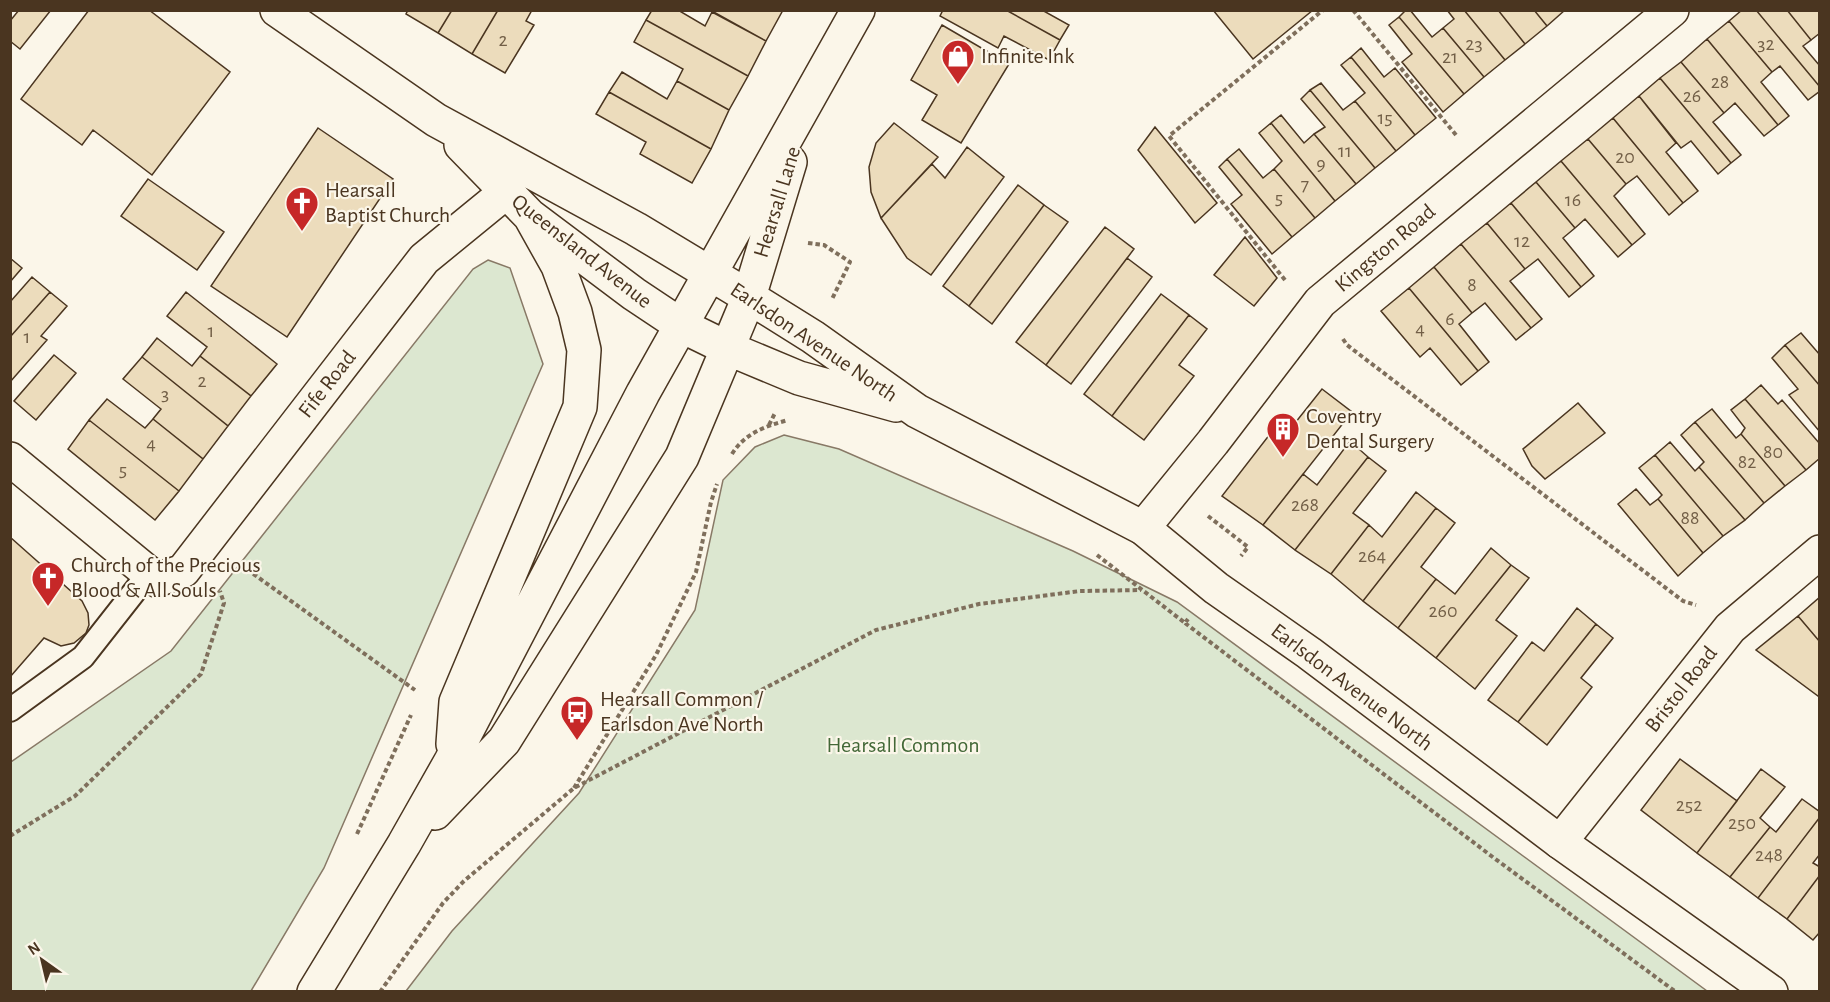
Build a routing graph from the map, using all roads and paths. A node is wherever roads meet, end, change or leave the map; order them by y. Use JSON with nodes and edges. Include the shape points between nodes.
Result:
{"nodes":[{"id":1,"x":277,"y":10,"type":"edge"},
{"id":2,"x":858,"y":10,"type":"edge"},
{"id":3,"x":1323,"y":10,"type":"edge"},
{"id":4,"x":1353,"y":10,"type":"edge"},
{"id":5,"x":1672,"y":10,"type":"edge"},
{"id":6,"x":805,"y":107,"type":"junction"},
{"id":7,"x":436,"y":120,"type":"junction"},
{"id":8,"x":1482,"y":167,"type":"junction"},
{"id":9,"x":506,"y":192,"type":"junction"},
{"id":10,"x":530,"y":216,"type":"junction"},
{"id":11,"x":711,"y":275,"type":"junction"},
{"id":12,"x":749,"y":297,"type":"junction"},
{"id":13,"x":1320,"y":302,"type":"junction"},
{"id":14,"x":682,"y":326,"type":"junction"},
{"id":15,"x":727,"y":348,"type":"junction"},
{"id":16,"x":917,"y":411,"type":"junction"},
{"id":17,"x":799,"y":419,"type":"dead end"},
{"id":18,"x":10,"y":459,"type":"edge"},
{"id":19,"x":728,"y":460,"type":"dead end"},
{"id":20,"x":719,"y":480,"type":"dead end"},
{"id":21,"x":1204,"y":512,"type":"dead end"},
{"id":22,"x":1143,"y":528,"type":"junction"},
{"id":23,"x":206,"y":540,"type":"junction"},
{"id":24,"x":1090,"y":549,"type":"dead end"},
{"id":25,"x":1820,"y":552,"type":"edge"},
{"id":26,"x":153,"y":577,"type":"junction"},
{"id":27,"x":1216,"y":588,"type":"junction"},
{"id":28,"x":1739,"y":620,"type":"junction"},
{"id":29,"x":1185,"y":623,"type":"dead end"},
{"id":30,"x":421,"y":694,"type":"dead end"},
{"id":31,"x":10,"y":710,"type":"edge"},
{"id":32,"x":451,"y":761,"type":"junction"},
{"id":33,"x":574,"y":788,"type":"junction"},
{"id":34,"x":10,"y":836,"type":"edge"},
{"id":35,"x":1560,"y":842,"type":"junction"},
{"id":36,"x":404,"y":844,"type":"junction"},
{"id":37,"x":314,"y":992,"type":"edge"},
{"id":38,"x":380,"y":992,"type":"edge"},
{"id":39,"x":1676,"y":992,"type":"edge"},
{"id":40,"x":1771,"y":992,"type":"edge"}],
"edges":[{"from":1,"to":7,"type":"main road","name":"Queensland Avenue"},
{"from":2,"to":6,"type":"main road","name":"Hearsall Lane"},
{"from":3,"to":13,"type":"path","via":[[1169,136],[1284,279]]},
{"from":4,"to":8,"type":"path"},
{"from":5,"to":8,"type":"main road","name":"Kingston Road"},
{"from":6,"to":11,"type":"main road","name":"Hearsall Lane"},
{"from":6,"to":12,"type":"main road","name":"Hearsall Lane"},
{"from":7,"to":9,"type":"main road","name":"Queensland Avenue"},
{"from":7,"to":11,"type":"main road","name":"Queensland Avenue","via":[[636,229]]},
{"from":8,"to":13,"type":"main road","name":"Kingston Road"},
{"from":9,"to":10,"type":"main road","name":"Queensland Avenue"},
{"from":9,"to":23,"type":"main road","name":"Fife Road","via":[[424,259]]},
{"from":10,"to":14,"type":"main road","name":"Queensland Avenue"},
{"from":10,"to":32,"type":"main road","via":[[558,266],[575,312],[584,350],[580,407],[456,702]]},
{"from":11,"to":12,"type":"main road","name":"Earlsdon Avenue North"},
{"from":11,"to":14,"type":"main road"},
{"from":12,"to":15,"type":"main road"},
{"from":12,"to":16,"type":"main road","name":"Earlsdon Avenue North"},
{"from":13,"to":22,"type":"main road","name":"Kingston Road"},
{"from":13,"to":28,"type":"path","via":[[1347,345],[1683,601]]},
{"from":14,"to":15,"type":"main road","name":"Earlsdon Avenue North"},
{"from":14,"to":32,"type":"main road"},
{"from":15,"to":16,"type":"main road","name":"Earlsdon Avenue North","via":[[799,378]]},
{"from":15,"to":36,"type":"main road","via":[[682,457],[504,741]]},
{"from":16,"to":22,"type":"main road","name":"Earlsdon Avenue North"},
{"from":17,"to":19,"type":"path","via":[[752,433],[739,443]]},
{"from":18,"to":26,"type":"main road"},
{"from":20,"to":33,"type":"path","via":[[696,572],[656,655]]},
{"from":21,"to":27,"type":"path","via":[[1248,547]]},
{"from":22,"to":27,"type":"main road","name":"Earlsdon Avenue North"},
{"from":23,"to":26,"type":"main road","name":"Fife Road","via":[[183,571]]},
{"from":23,"to":30,"type":"path"},
{"from":23,"to":34,"type":"path","via":[[224,603],[201,674],[75,796]]},
{"from":24,"to":33,"type":"path","via":[[1141,590],[1080,591],[979,604],[876,630]]},
{"from":25,"to":28,"type":"main road","name":"Bristol Road"},
{"from":26,"to":31,"type":"lane","via":[[83,657]]},
{"from":27,"to":35,"type":"main road","name":"Earlsdon Avenue North"},
{"from":28,"to":35,"type":"main road","name":"Bristol Road"},
{"from":29,"to":39,"type":"path"},
{"from":32,"to":36,"type":"main road"},
{"from":33,"to":38,"type":"path","via":[[443,903]]},
{"from":35,"to":40,"type":"main road","name":"Earlsdon Avenue North"},
{"from":36,"to":37,"type":"main road"}]}
